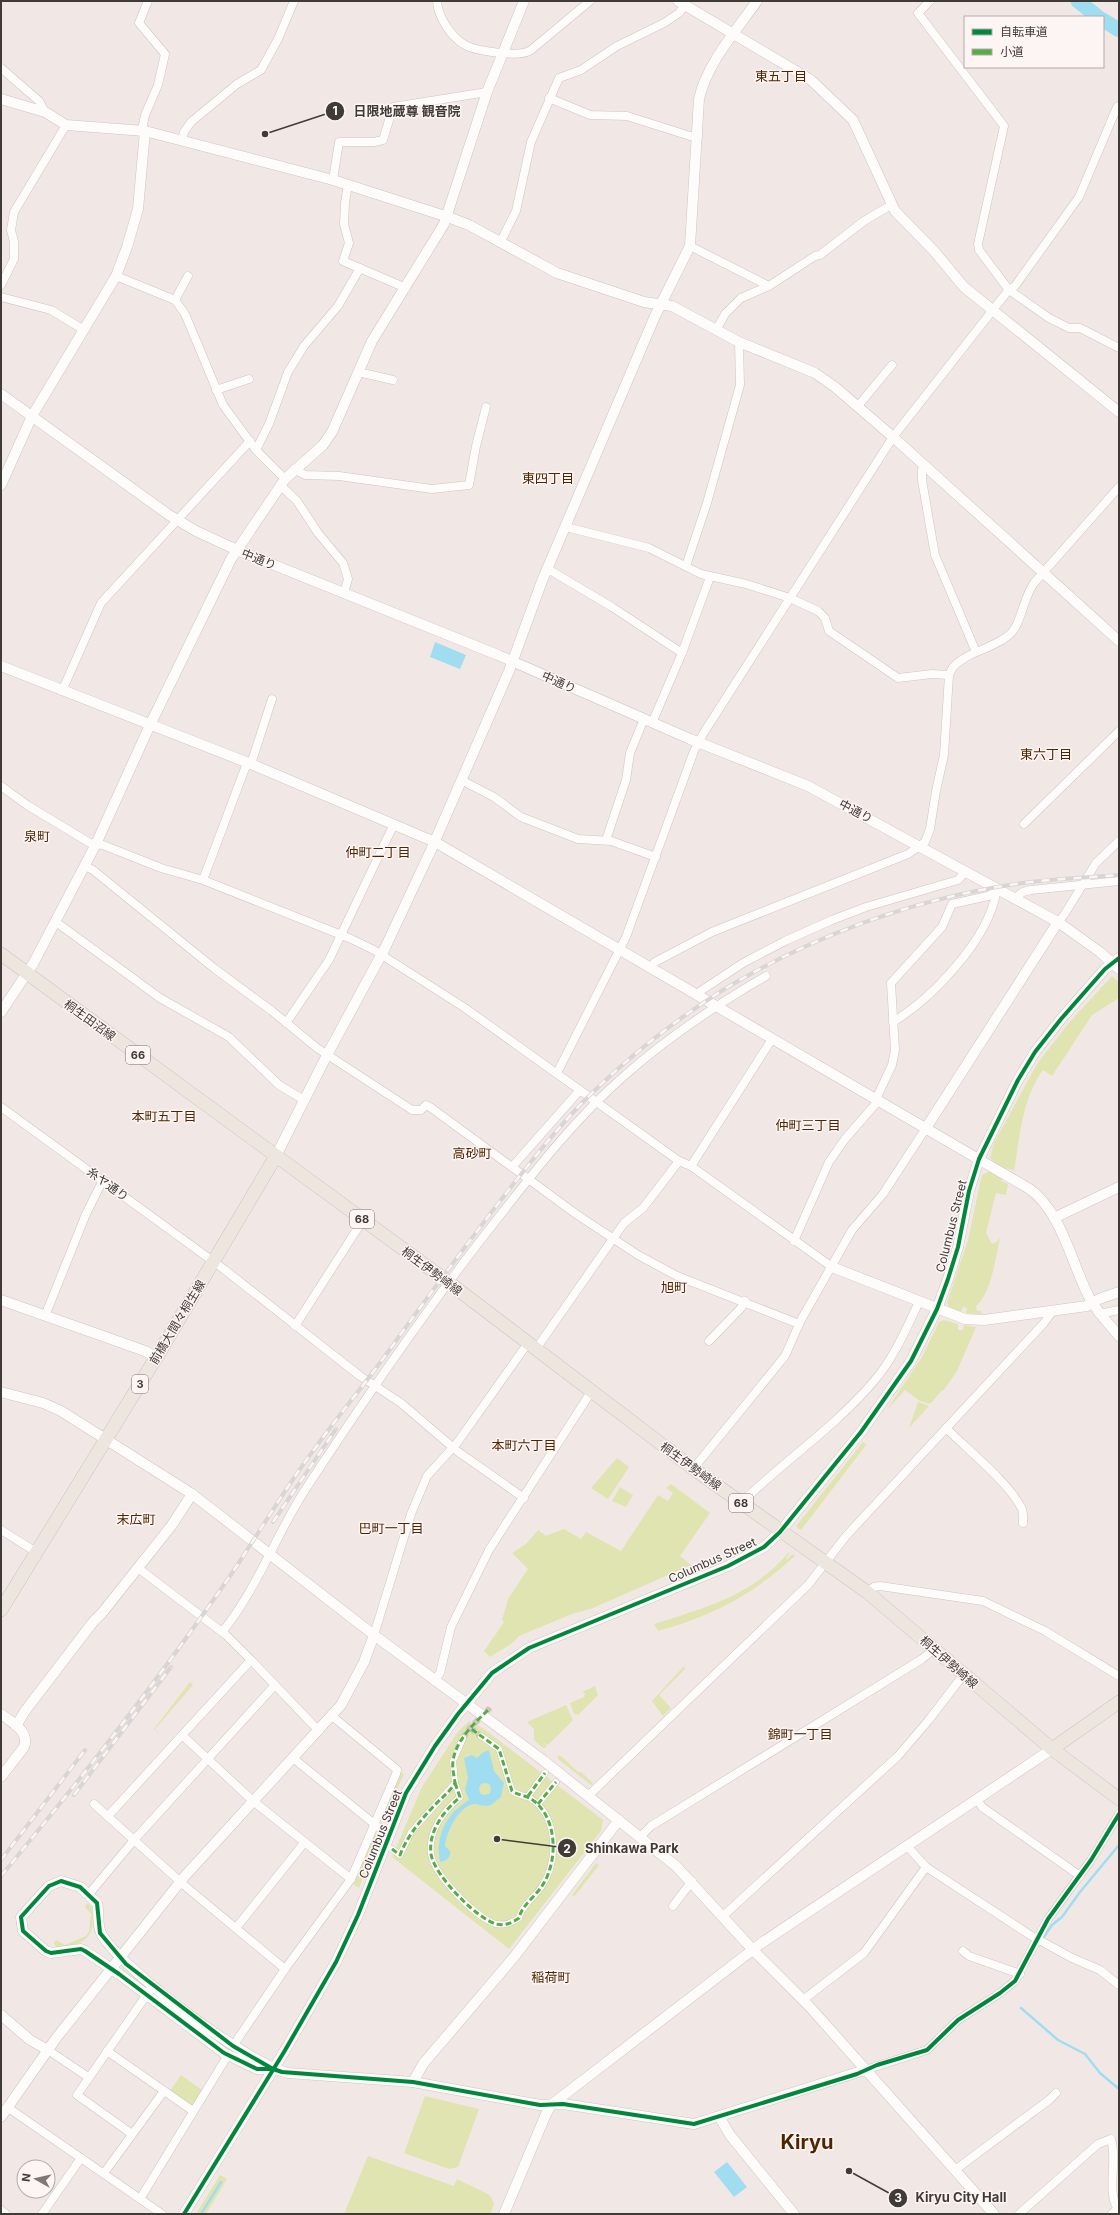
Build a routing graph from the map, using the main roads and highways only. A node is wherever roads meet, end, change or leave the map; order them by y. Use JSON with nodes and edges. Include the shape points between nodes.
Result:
{"nodes":[{"id":1,"x":1,"y":954,"type":"edge"},
{"id":2,"x":276,"y":1156,"type":"junction"},
{"id":3,"x":1,"y":1610,"type":"edge"},
{"id":4,"x":1119,"y":1702,"type":"edge"},
{"id":5,"x":1052,"y":1750,"type":"junction"},
{"id":6,"x":1119,"y":1799,"type":"edge"}],
"edges":[{"from":1,"to":2,"type":"main road","name":"桐生田沼線","number":"66"},
{"from":2,"to":3,"type":"main road","name":"前橋大間々桐生線","number":"3"},
{"from":2,"to":5,"type":"main road","name":"桐生伊勢崎線","number":"68","via":[[448,1282],[693,1468],[866,1592]]},
{"from":4,"to":5,"type":"main road"},
{"from":5,"to":6,"type":"main road","name":"桐生伊勢崎線","number":"68"}]}
